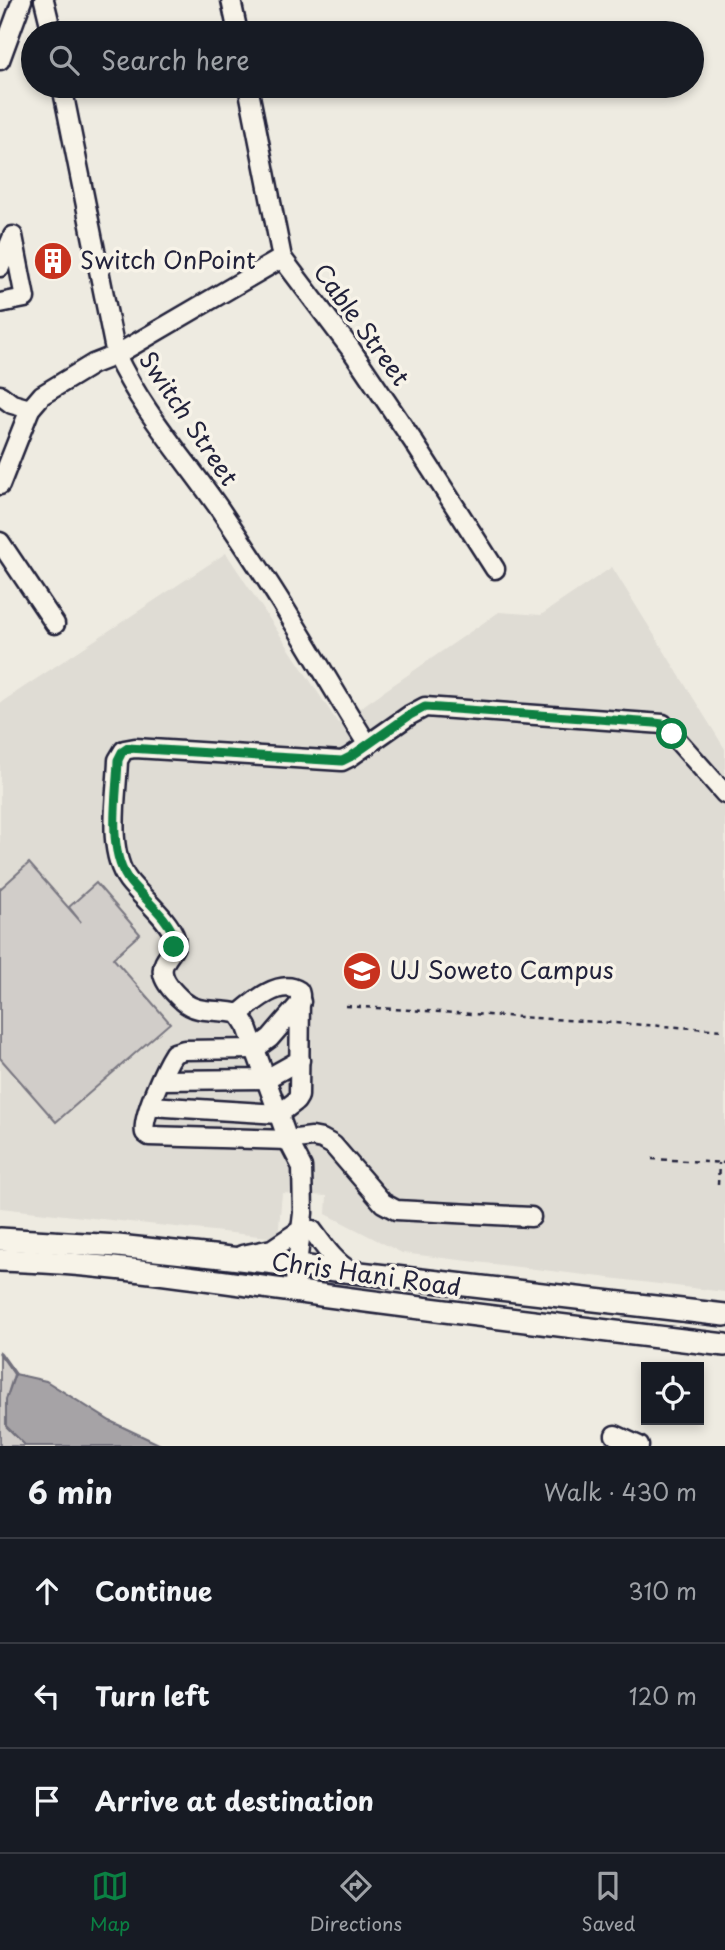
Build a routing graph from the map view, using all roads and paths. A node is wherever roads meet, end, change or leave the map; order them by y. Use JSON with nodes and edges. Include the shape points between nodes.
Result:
{"nodes":[{"id":1,"x":22,"y":0,"type":"edge"},
{"id":2,"x":44,"y":0,"type":"edge"},
{"id":3,"x":231,"y":0,"type":"edge"},
{"id":4,"x":49,"y":21,"type":"edge"},
{"id":5,"x":235,"y":21,"type":"edge"},
{"id":6,"x":0,"y":60,"type":"edge"},
{"id":7,"x":64,"y":98,"type":"edge"},
{"id":8,"x":250,"y":98,"type":"edge"},
{"id":9,"x":282,"y":258,"type":"junction"},
{"id":10,"x":0,"y":267,"type":"edge"},
{"id":11,"x":0,"y":303,"type":"edge"},
{"id":12,"x":116,"y":355,"type":"junction"},
{"id":13,"x":0,"y":396,"type":"edge"},
{"id":14,"x":30,"y":409,"type":"junction"},
{"id":15,"x":0,"y":485,"type":"edge"},
{"id":16,"x":0,"y":542,"type":"edge"},
{"id":17,"x":495,"y":569,"type":"dead end"},
{"id":18,"x":55,"y":624,"type":"dead end"},
{"id":19,"x":368,"y":745,"type":"junction"},
{"id":20,"x":725,"y":793,"type":"edge"},
{"id":21,"x":301,"y":1002,"type":"junction"},
{"id":22,"x":346,"y":1006,"type":"dead end"},
{"id":23,"x":239,"y":1014,"type":"junction"},
{"id":24,"x":725,"y":1030,"type":"edge"},
{"id":25,"x":255,"y":1049,"type":"junction"},
{"id":26,"x":300,"y":1060,"type":"junction"},
{"id":27,"x":266,"y":1079,"type":"junction"},
{"id":28,"x":161,"y":1080,"type":"junction"},
{"id":29,"x":150,"y":1106,"type":"junction"},
{"id":30,"x":279,"y":1114,"type":"junction"},
{"id":31,"x":288,"y":1140,"type":"junction"},
{"id":32,"x":653,"y":1159,"type":"dead end"},
{"id":33,"x":719,"y":1163,"type":"junction"},
{"id":34,"x":725,"y":1163,"type":"edge"},
{"id":35,"x":718,"y":1185,"type":"dead end"},
{"id":36,"x":531,"y":1217,"type":"dead end"},
{"id":37,"x":307,"y":1229,"type":"junction"},
{"id":38,"x":0,"y":1239,"type":"edge"},
{"id":39,"x":222,"y":1257,"type":"junction"},
{"id":40,"x":0,"y":1260,"type":"edge"},
{"id":41,"x":303,"y":1267,"type":"junction"},
{"id":42,"x":355,"y":1274,"type":"junction"},
{"id":43,"x":485,"y":1287,"type":"junction"},
{"id":44,"x":300,"y":1292,"type":"junction"},
{"id":45,"x":725,"y":1315,"type":"edge"},
{"id":46,"x":483,"y":1317,"type":"junction"},
{"id":47,"x":725,"y":1345,"type":"edge"},
{"id":48,"x":615,"y":1435,"type":"dead end"},
{"id":49,"x":639,"y":1446,"type":"edge"}],
"edges":[{"from":1,"to":6,"type":"street"},
{"from":2,"to":4,"type":"street"},
{"from":3,"to":5,"type":"street"},
{"from":7,"to":12,"type":"street","name":"Switch Street"},
{"from":8,"to":9,"type":"street","name":"Cable Street"},
{"from":9,"to":12,"type":"street"},
{"from":9,"to":17,"type":"street","name":"Cable Street","via":[[350,348]]},
{"from":10,"to":11,"type":"street","via":[[13,236],[25,298]]},
{"from":12,"to":14,"type":"street","via":[[42,395]]},
{"from":12,"to":19,"type":"street","name":"Switch Street","via":[[151,415],[267,580]]},
{"from":13,"to":14,"type":"street"},
{"from":14,"to":15,"type":"street"},
{"from":16,"to":18,"type":"street"},
{"from":19,"to":20,"type":"street","via":[[425,707],[660,723]]},
{"from":19,"to":23,"type":"street","via":[[342,761],[135,748],[120,756],[116,853],[128,880],[176,938],[163,963],[163,976],[191,1007]]},
{"from":21,"to":23,"type":"street","via":[[299,991],[286,986]]},
{"from":21,"to":25,"type":"street"},
{"from":21,"to":26,"type":"street"},
{"from":22,"to":24,"type":"path"},
{"from":23,"to":25,"type":"street"},
{"from":25,"to":27,"type":"street"},
{"from":25,"to":28,"type":"street","via":[[178,1051]]},
{"from":26,"to":27,"type":"street"},
{"from":26,"to":30,"type":"street","via":[[299,1096]]},
{"from":27,"to":28,"type":"street"},
{"from":27,"to":30,"type":"street"},
{"from":28,"to":29,"type":"street"},
{"from":29,"to":30,"type":"street"},
{"from":29,"to":31,"type":"street","via":[[144,1127],[149,1136]]},
{"from":30,"to":31,"type":"street"},
{"from":31,"to":36,"type":"street","via":[[328,1141],[383,1203],[396,1210]]},
{"from":31,"to":37,"type":"street","via":[[314,1182]]},
{"from":32,"to":33,"type":"path"},
{"from":33,"to":34,"type":"path"},
{"from":33,"to":35,"type":"path"},
{"from":37,"to":39,"type":"street","via":[[272,1249]]},
{"from":37,"to":41,"type":"street"},
{"from":37,"to":42,"type":"street"},
{"from":38,"to":39,"type":"main road","name":"Chris Hani Road"},
{"from":39,"to":41,"type":"main road","name":"Chris Hani Road"},
{"from":40,"to":44,"type":"main road","name":"Chris Hani Road","via":[[137,1270]]},
{"from":41,"to":42,"type":"main road","name":"Chris Hani Road"},
{"from":41,"to":44,"type":"street"},
{"from":42,"to":43,"type":"main road","name":"Chris Hani Road"},
{"from":43,"to":45,"type":"main road","name":"Chris Hani Road"},
{"from":43,"to":46,"type":"main road"},
{"from":44,"to":46,"type":"main road","name":"Chris Hani Road"},
{"from":46,"to":47,"type":"main road","name":"Chris Hani Road"},
{"from":48,"to":49,"type":"street"}]}
